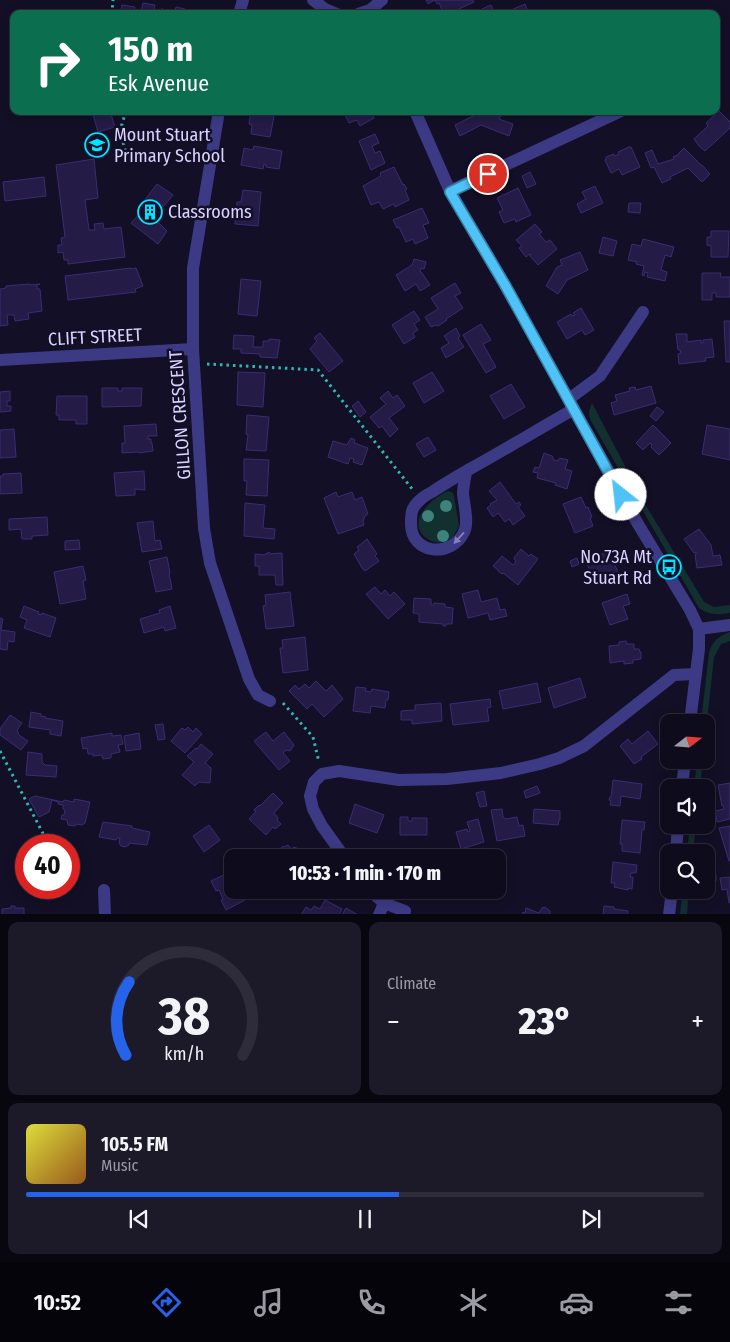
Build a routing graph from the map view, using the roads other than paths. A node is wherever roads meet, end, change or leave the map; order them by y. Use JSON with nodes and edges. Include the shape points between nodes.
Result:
{"nodes":[{"id":1,"x":313,"y":0,"type":"edge"},
{"id":2,"x":382,"y":0,"type":"edge"},
{"id":3,"x":327,"y":10,"type":"edge"},
{"id":4,"x":370,"y":10,"type":"edge"},
{"id":5,"x":218,"y":115,"type":"edge"},
{"id":6,"x":417,"y":115,"type":"edge"},
{"id":7,"x":613,"y":115,"type":"edge"},
{"id":8,"x":450,"y":192,"type":"junction"},
{"id":9,"x":643,"y":312,"type":"dead end"},
{"id":10,"x":193,"y":349,"type":"junction"},
{"id":11,"x":0,"y":360,"type":"edge"},
{"id":12,"x":571,"y":404,"type":"junction"},
{"id":13,"x":466,"y":472,"type":"junction"},
{"id":14,"x":730,"y":624,"type":"edge"},
{"id":15,"x":699,"y":629,"type":"junction"},
{"id":16,"x":696,"y":674,"type":"junction"},
{"id":17,"x":275,"y":700,"type":"road end"},
{"id":18,"x":691,"y":714,"type":"edge"},
{"id":19,"x":339,"y":849,"type":"edge"},
{"id":20,"x":104,"y":890,"type":"dead end"},
{"id":21,"x":671,"y":899,"type":"edge"},
{"id":22,"x":381,"y":909,"type":"edge"},
{"id":23,"x":405,"y":911,"type":"dead end"},
{"id":24,"x":105,"y":914,"type":"edge"},
{"id":25,"x":669,"y":914,"type":"edge"}],
"edges":[{"from":1,"to":3,"type":"street"},
{"from":2,"to":4,"type":"street"},
{"from":5,"to":10,"type":"street","name":"GILLON CRESCENT","via":[[193,268]]},
{"from":6,"to":8,"type":"street"},
{"from":7,"to":8,"type":"street"},
{"from":8,"to":12,"type":"street"},
{"from":9,"to":12,"type":"street","via":[[600,376]]},
{"from":10,"to":11,"type":"street","name":"CLIFT STREET"},
{"from":10,"to":17,"type":"street","name":"GILLON CRESCENT","via":[[204,528],[210,563],[249,679],[258,695]]},
{"from":12,"to":13,"type":"street"},
{"from":12,"to":15,"type":"street"},
{"from":13,"to":13,"type":"street","one_way":true,"via":[[463,492],[466,530],[447,549],[435,550],[416,541],[411,530],[411,511],[420,499]]},
{"from":14,"to":15,"type":"street"},
{"from":15,"to":16,"type":"street"},
{"from":16,"to":18,"type":"street"},
{"from":16,"to":19,"type":"street","via":[[674,675],[584,746],[540,764],[500,773],[447,779],[399,780],[340,771],[322,774],[314,782],[310,796],[322,826]]},
{"from":20,"to":24,"type":"street"},
{"from":21,"to":25,"type":"street"},
{"from":22,"to":23,"type":"street"}]}
